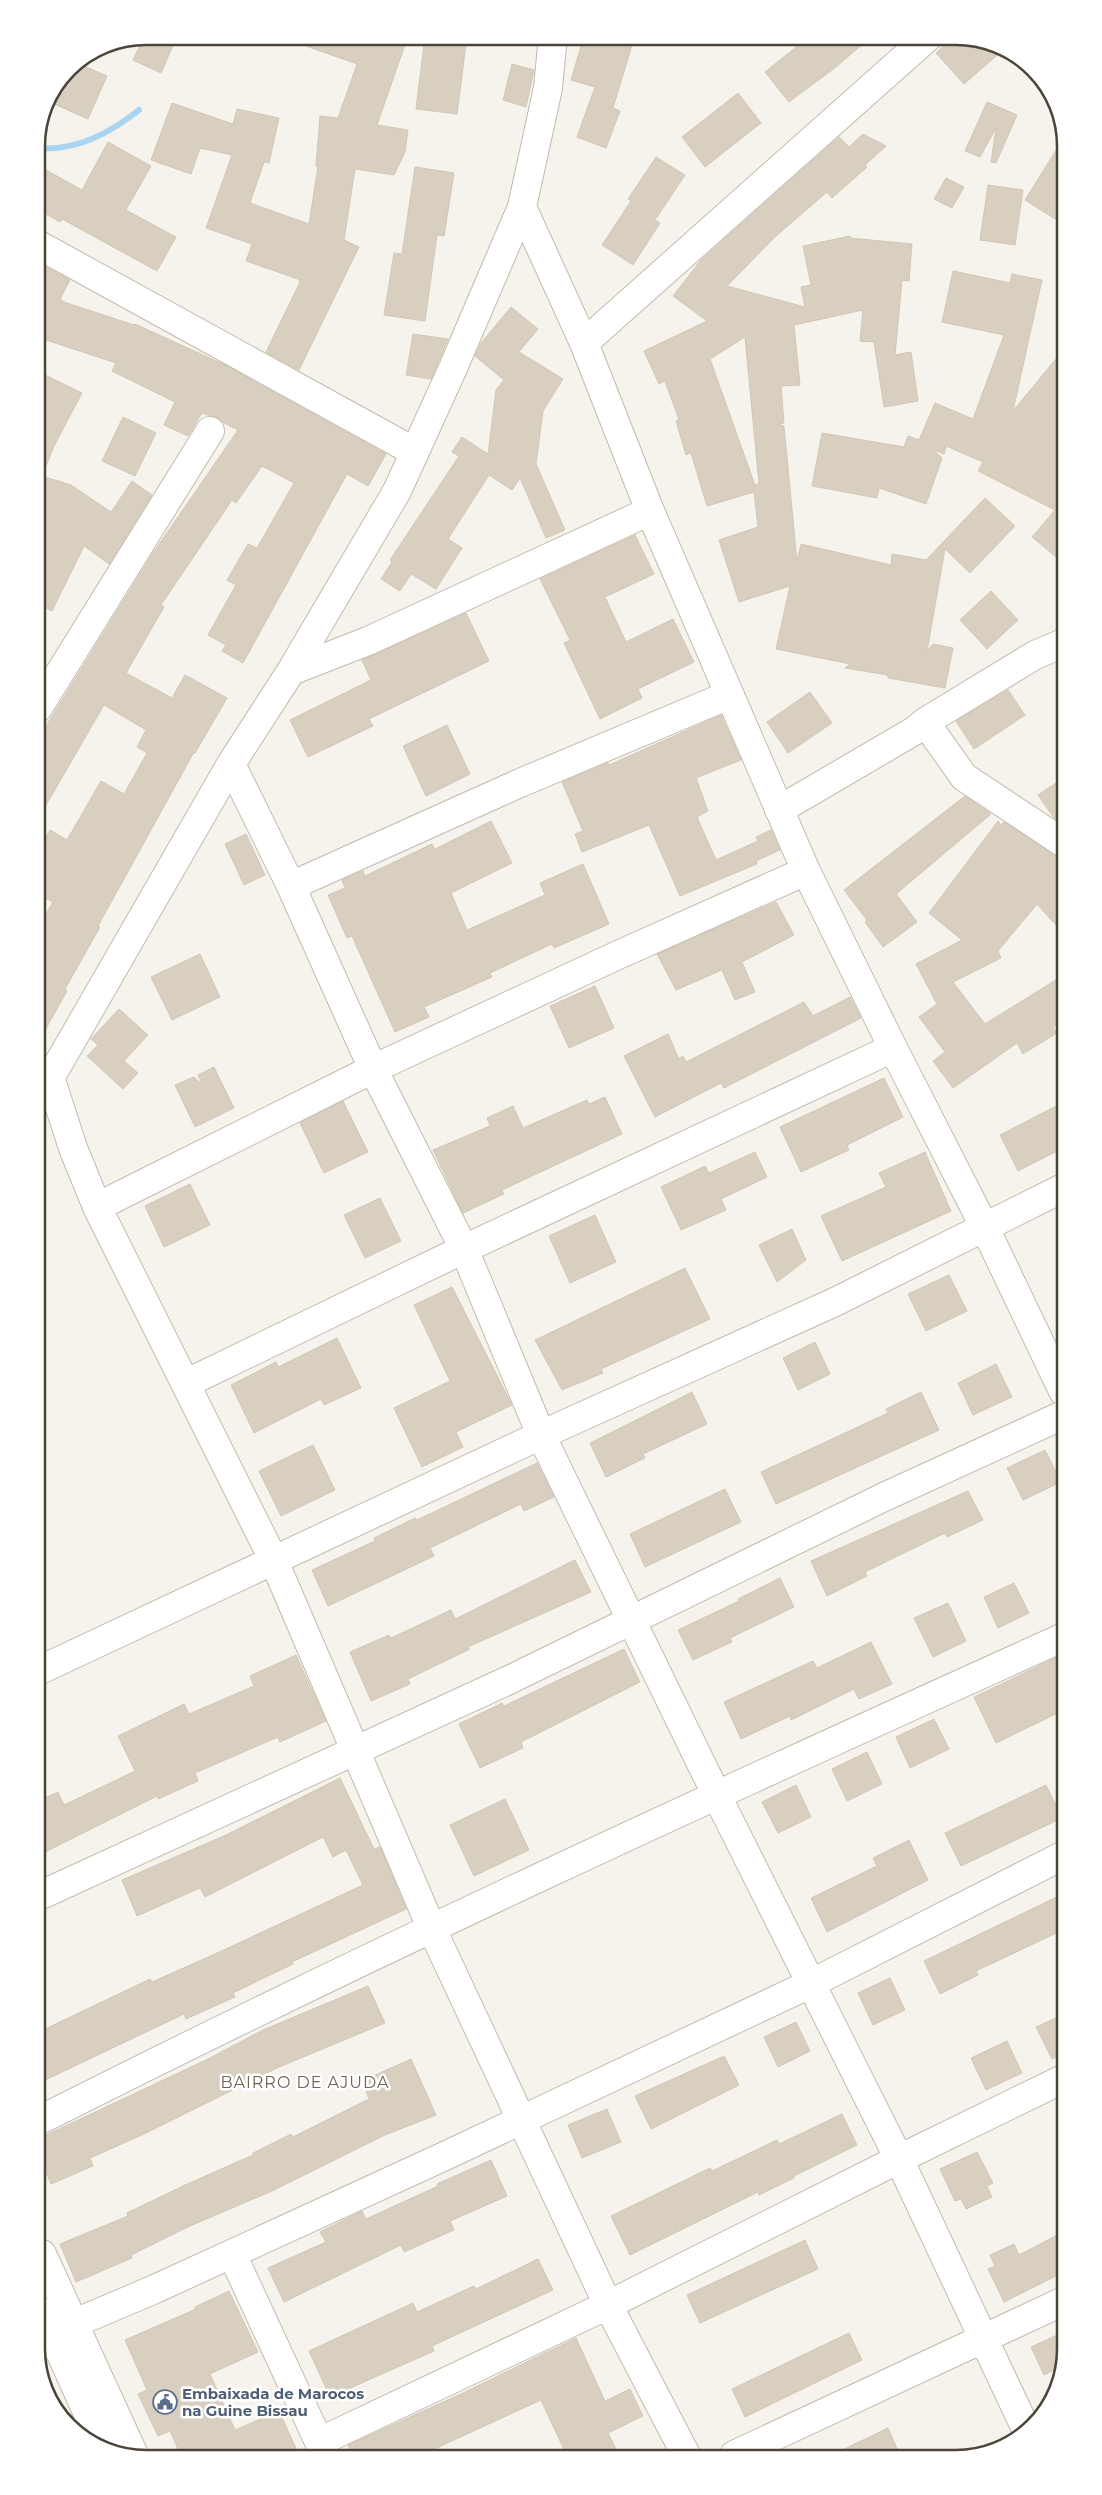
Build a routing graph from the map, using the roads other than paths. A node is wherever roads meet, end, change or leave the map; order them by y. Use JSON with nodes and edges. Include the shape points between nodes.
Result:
{"nodes":[{"id":1,"x":551,"y":45,"type":"edge"},
{"id":2,"x":919,"y":45,"type":"edge"},
{"id":3,"x":522,"y":207,"type":"junction"},
{"id":4,"x":45,"y":248,"type":"edge"},
{"id":5,"x":584,"y":343,"type":"junction"},
{"id":6,"x":210,"y":431,"type":"dead end"},
{"id":7,"x":415,"y":452,"type":"junction"},
{"id":8,"x":650,"y":511,"type":"junction"},
{"id":9,"x":1057,"y":646,"type":"edge"},
{"id":10,"x":291,"y":671,"type":"junction"},
{"id":11,"x":729,"y":695,"type":"junction"},
{"id":12,"x":45,"y":697,"type":"edge"},
{"id":13,"x":925,"y":722,"type":"junction"},
{"id":14,"x":231,"y":764,"type":"junction"},
{"id":15,"x":780,"y":810,"type":"junction"},
{"id":16,"x":1057,"y":839,"type":"edge"},
{"id":17,"x":806,"y":871,"type":"junction"},
{"id":18,"x":291,"y":886,"type":"junction"},
{"id":19,"x":893,"y":1048,"type":"junction"},
{"id":20,"x":373,"y":1069,"type":"junction"},
{"id":21,"x":45,"y":1077,"type":"edge"},
{"id":22,"x":45,"y":1088,"type":"edge"},
{"id":23,"x":1057,"y":1191,"type":"edge"},
{"id":24,"x":97,"y":1207,"type":"junction"},
{"id":25,"x":984,"y":1228,"type":"junction"},
{"id":26,"x":464,"y":1249,"type":"junction"},
{"id":27,"x":1057,"y":1379,"type":"edge"},
{"id":28,"x":187,"y":1383,"type":"junction"},
{"id":29,"x":1057,"y":1418,"type":"edge"},
{"id":30,"x":541,"y":1435,"type":"junction"},
{"id":31,"x":274,"y":1561,"type":"junction"},
{"id":32,"x":633,"y":1622,"type":"junction"},
{"id":33,"x":1057,"y":1640,"type":"edge"},
{"id":34,"x":45,"y":1668,"type":"edge"},
{"id":35,"x":356,"y":1752,"type":"junction"},
{"id":36,"x":717,"y":1796,"type":"junction"},
{"id":37,"x":1057,"y":1860,"type":"edge"},
{"id":38,"x":45,"y":1894,"type":"edge"},
{"id":39,"x":431,"y":1927,"type":"junction"},
{"id":40,"x":810,"y":1984,"type":"junction"},
{"id":41,"x":1057,"y":2082,"type":"edge"},
{"id":42,"x":45,"y":2117,"type":"edge"},
{"id":43,"x":521,"y":2119,"type":"junction"},
{"id":44,"x":899,"y":2159,"type":"junction"},
{"id":45,"x":232,"y":2254,"type":"junction"},
{"id":46,"x":45,"y":2276,"type":"edge"},
{"id":47,"x":1057,"y":2304,"type":"edge"},
{"id":48,"x":608,"y":2305,"type":"junction"},
{"id":49,"x":52,"y":2326,"type":"edge"},
{"id":50,"x":983,"y":2337,"type":"junction"},
{"id":51,"x":1024,"y":2424,"type":"edge"},
{"id":52,"x":99,"y":2438,"type":"edge"},
{"id":53,"x":130,"y":2449,"type":"edge"},
{"id":54,"x":323,"y":2449,"type":"edge"},
{"id":55,"x":683,"y":2450,"type":"edge"},
{"id":56,"x":743,"y":2450,"type":"edge"}],
"edges":[{"from":1,"to":3,"type":"street","via":[[548,88]]},
{"from":2,"to":5,"type":"street"},
{"from":3,"to":5,"type":"street"},
{"from":3,"to":7,"type":"street"},
{"from":4,"to":7,"type":"street"},
{"from":5,"to":8,"type":"street"},
{"from":6,"to":12,"type":"street"},
{"from":7,"to":10,"type":"street","via":[[357,562]]},
{"from":8,"to":10,"type":"street","via":[[368,641]]},
{"from":8,"to":11,"type":"street"},
{"from":9,"to":13,"type":"street"},
{"from":10,"to":14,"type":"street"},
{"from":11,"to":15,"type":"street"},
{"from":11,"to":18,"type":"street","via":[[520,783]]},
{"from":13,"to":15,"type":"street"},
{"from":13,"to":16,"type":"street","via":[[964,777]]},
{"from":14,"to":18,"type":"street"},
{"from":14,"to":21,"type":"street","via":[[125,951]]},
{"from":15,"to":17,"type":"street"},
{"from":17,"to":19,"type":"street"},
{"from":17,"to":20,"type":"street"},
{"from":18,"to":20,"type":"street"},
{"from":19,"to":25,"type":"street"},
{"from":19,"to":26,"type":"street"},
{"from":20,"to":24,"type":"street"},
{"from":20,"to":26,"type":"street"},
{"from":22,"to":24,"type":"street"},
{"from":23,"to":25,"type":"street"},
{"from":24,"to":28,"type":"street"},
{"from":25,"to":27,"type":"street"},
{"from":25,"to":30,"type":"street","via":[[837,1301]]},
{"from":26,"to":28,"type":"street"},
{"from":26,"to":30,"type":"street"},
{"from":28,"to":31,"type":"street"},
{"from":29,"to":32,"type":"street","via":[[884,1497]]},
{"from":30,"to":31,"type":"street"},
{"from":30,"to":32,"type":"street"},
{"from":31,"to":34,"type":"street"},
{"from":31,"to":35,"type":"street"},
{"from":32,"to":35,"type":"street"},
{"from":32,"to":36,"type":"street"},
{"from":33,"to":36,"type":"street"},
{"from":35,"to":38,"type":"street"},
{"from":35,"to":39,"type":"street"},
{"from":36,"to":39,"type":"street"},
{"from":36,"to":40,"type":"street"},
{"from":37,"to":40,"type":"street"},
{"from":39,"to":42,"type":"street"},
{"from":39,"to":43,"type":"street"},
{"from":40,"to":43,"type":"street"},
{"from":40,"to":44,"type":"street"},
{"from":41,"to":44,"type":"street"},
{"from":43,"to":45,"type":"street"},
{"from":43,"to":48,"type":"street"},
{"from":44,"to":48,"type":"street"},
{"from":44,"to":50,"type":"street"},
{"from":45,"to":49,"type":"street"},
{"from":45,"to":54,"type":"street"},
{"from":46,"to":49,"type":"street"},
{"from":47,"to":50,"type":"street"},
{"from":48,"to":54,"type":"street"},
{"from":48,"to":55,"type":"street"},
{"from":49,"to":52,"type":"street"},
{"from":49,"to":53,"type":"street"},
{"from":50,"to":51,"type":"street"},
{"from":50,"to":56,"type":"street"}]}
